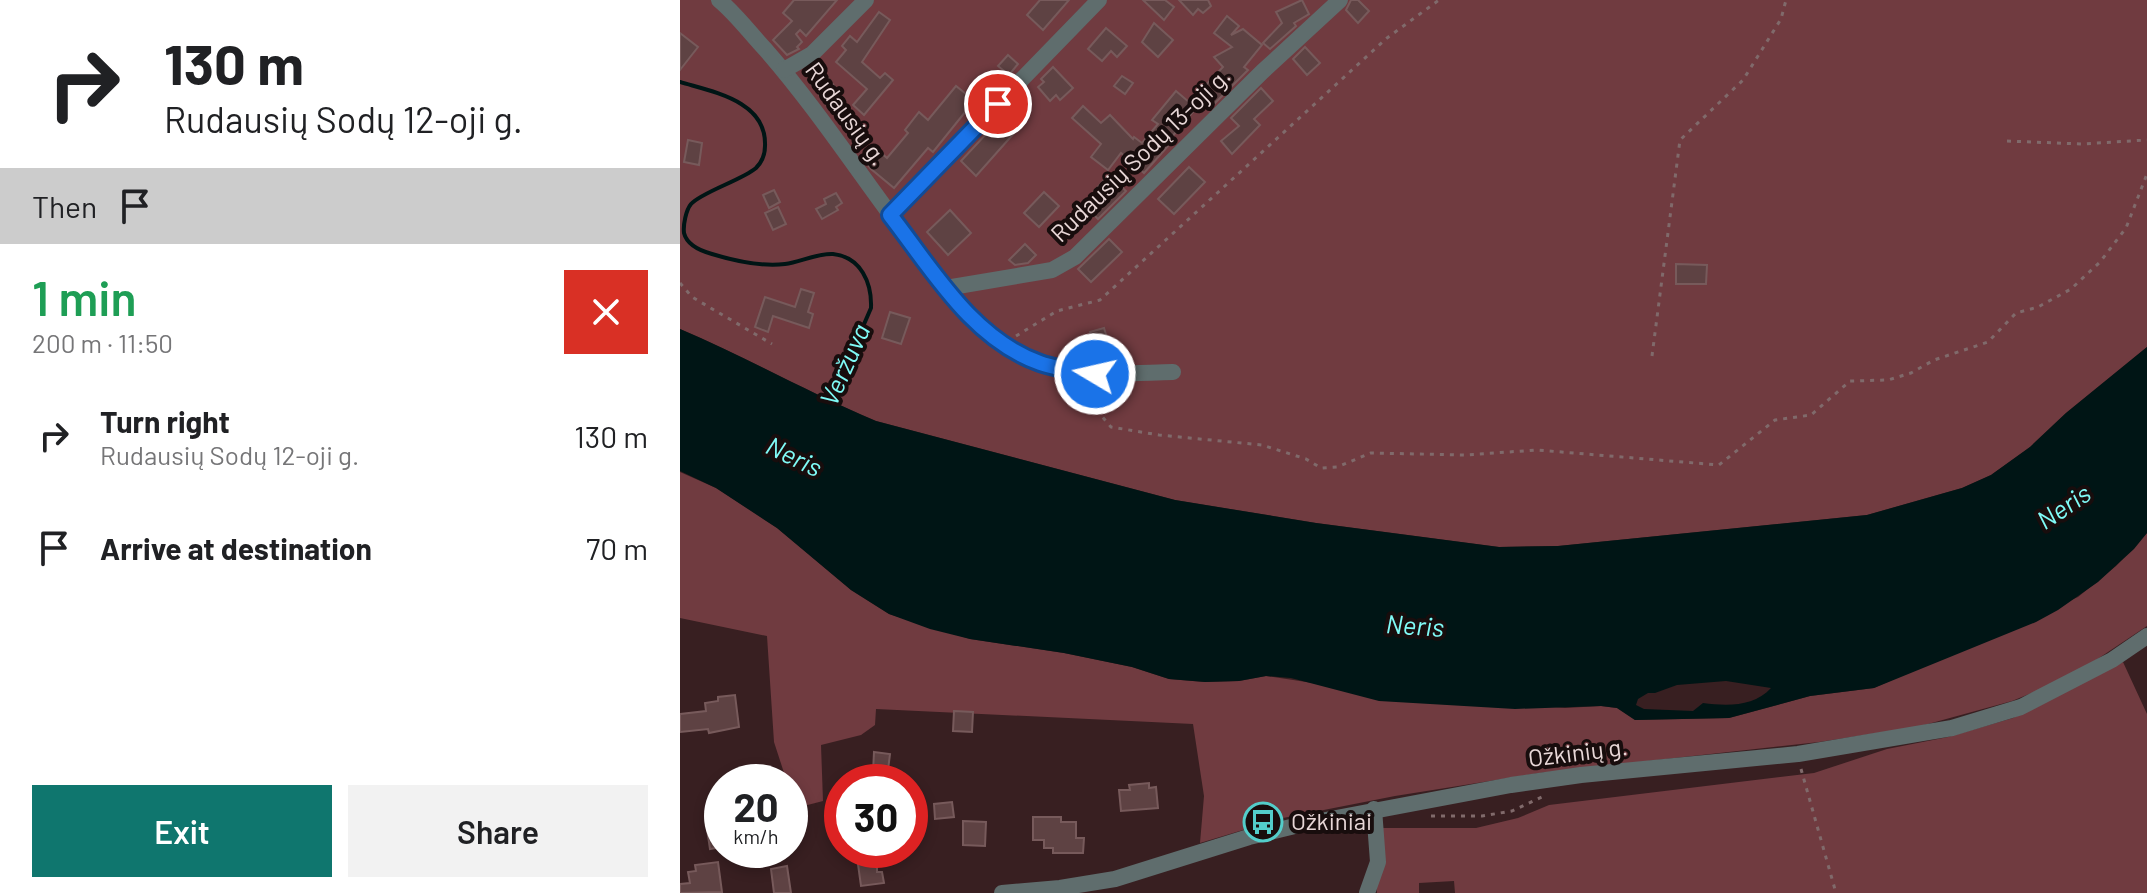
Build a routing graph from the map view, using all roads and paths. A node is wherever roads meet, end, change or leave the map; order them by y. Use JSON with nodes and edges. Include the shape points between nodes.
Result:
{"nodes":[{"id":1,"x":719,"y":0,"type":"edge"},
{"id":2,"x":866,"y":0,"type":"edge"},
{"id":3,"x":1099,"y":0,"type":"edge"},
{"id":4,"x":1340,"y":0,"type":"edge"},
{"id":5,"x":1439,"y":0,"type":"edge"},
{"id":6,"x":1786,"y":0,"type":"edge"},
{"id":7,"x":784,"y":70,"type":"junction"},
{"id":8,"x":2147,"y":140,"type":"edge"},
{"id":9,"x":2007,"y":141,"type":"dead end"},
{"id":10,"x":2147,"y":174,"type":"edge"},
{"id":11,"x":890,"y":215,"type":"junction"},
{"id":12,"x":680,"y":283,"type":"edge"},
{"id":13,"x":946,"y":288,"type":"junction"},
{"id":14,"x":1002,"y":343,"type":"junction"},
{"id":15,"x":772,"y":344,"type":"dead end"},
{"id":16,"x":1652,"y":356,"type":"dead end"},
{"id":17,"x":1062,"y":369,"type":"junction"},
{"id":18,"x":1173,"y":372,"type":"dead end"},
{"id":19,"x":2147,"y":636,"type":"edge"},
{"id":20,"x":1798,"y":754,"type":"junction"},
{"id":21,"x":1374,"y":809,"type":"junction"},
{"id":22,"x":1002,"y":893,"type":"edge"},
{"id":23,"x":1367,"y":893,"type":"edge"},
{"id":24,"x":1836,"y":893,"type":"edge"}],
"edges":[{"from":1,"to":7,"type":"street","name":"Rudausių g."},
{"from":2,"to":7,"type":"street","via":[[812,54]]},
{"from":3,"to":11,"type":"street"},
{"from":4,"to":13,"type":"street","name":"Rudausių Sodų 13-oji g.","via":[[1075,257],[1052,270]]},
{"from":5,"to":14,"type":"path","via":[[1387,38],[1100,300],[1057,311]]},
{"from":6,"to":16,"type":"path","via":[[1781,19],[1743,80],[1680,140]]},
{"from":7,"to":11,"type":"street","name":"Rudausių g."},
{"from":8,"to":9,"type":"path"},
{"from":10,"to":17,"type":"path","via":[[2126,228],[2071,289],[2016,313],[1988,342],[1888,380],[1850,381],[1811,415],[1775,420],[1719,465],[1537,450],[1371,453],[1321,468],[1262,445],[1111,427]]},
{"from":11,"to":13,"type":"street","name":"Rudausių g."},
{"from":12,"to":15,"type":"path","via":[[692,297]]},
{"from":13,"to":14,"type":"street","name":"Rudausių g."},
{"from":14,"to":17,"type":"street","name":"Rudausių g."},
{"from":17,"to":18,"type":"street","name":"Rudausių g.","via":[[1095,374]]},
{"from":19,"to":20,"type":"street","name":"Ožkinių g.","via":[[2062,687],[1988,719]]},
{"from":20,"to":21,"type":"street","name":"Ožkinių g.","via":[[1581,775]]},
{"from":20,"to":24,"type":"path"},
{"from":21,"to":22,"type":"street","name":"Ožkinių g.","via":[[1249,837],[1115,879]]},
{"from":21,"to":23,"type":"street","via":[[1378,862]]}]}
